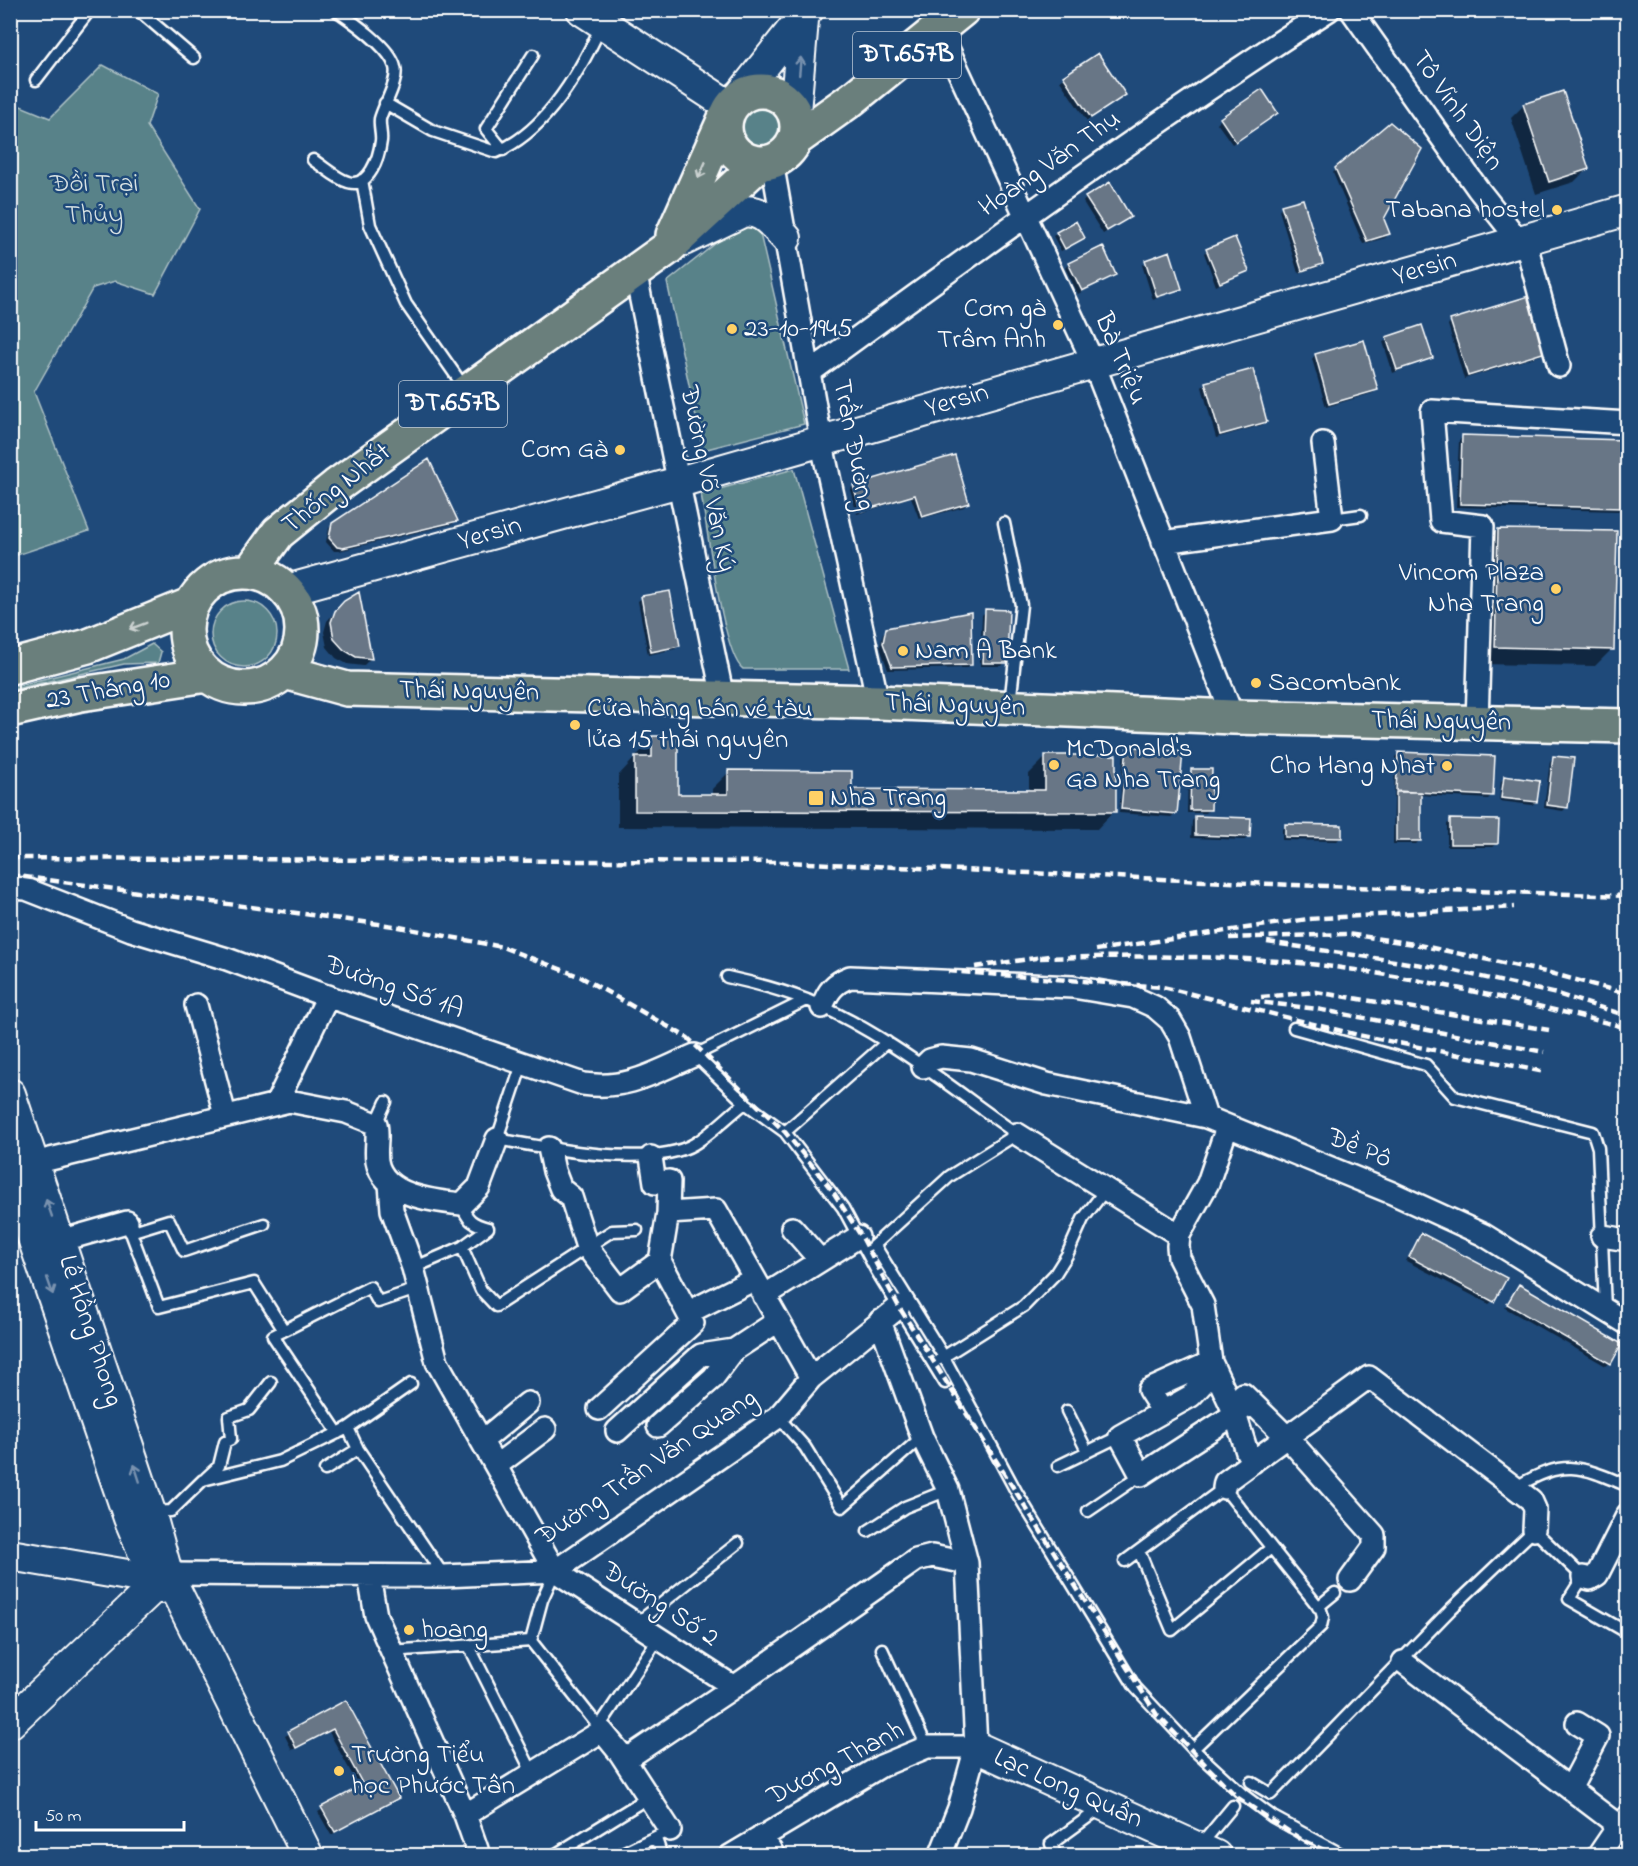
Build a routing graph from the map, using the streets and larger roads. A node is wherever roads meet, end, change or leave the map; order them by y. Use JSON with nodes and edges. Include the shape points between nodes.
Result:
{"nodes":[{"id":1,"x":1329,"y":10,"type":"edge"},
{"id":2,"x":1351,"y":10,"type":"edge"},
{"id":3,"x":806,"y":15,"type":"edge"},
{"id":4,"x":592,"y":17,"type":"edge"},
{"id":5,"x":950,"y":20,"type":"edge"},
{"id":6,"x":728,"y":112,"type":"junction"},
{"id":7,"x":796,"y":126,"type":"junction"},
{"id":8,"x":766,"y":163,"type":"junction"},
{"id":9,"x":1628,"y":210,"type":"edge"},
{"id":10,"x":1025,"y":215,"type":"junction"},
{"id":11,"x":786,"y":238,"type":"junction"},
{"id":12,"x":1523,"y":241,"type":"junction"},
{"id":13,"x":668,"y":248,"type":"junction"},
{"id":14,"x":635,"y":271,"type":"junction"},
{"id":15,"x":1093,"y":362,"type":"junction"},
{"id":16,"x":1559,"y":366,"type":"dead end"},
{"id":17,"x":809,"y":373,"type":"junction"},
{"id":18,"x":1628,"y":423,"type":"edge"},
{"id":19,"x":821,"y":440,"type":"junction"},
{"id":20,"x":1323,"y":443,"type":"dead end"},
{"id":21,"x":679,"y":482,"type":"junction"},
{"id":22,"x":1163,"y":542,"type":"junction"},
{"id":23,"x":250,"y":572,"type":"junction"},
{"id":24,"x":287,"y":590,"type":"junction"},
{"id":25,"x":192,"y":604,"type":"junction"},
{"id":26,"x":10,"y":667,"type":"edge"},
{"id":27,"x":285,"y":672,"type":"junction"},
{"id":28,"x":207,"y":675,"type":"junction"},
{"id":29,"x":723,"y":698,"type":"junction"},
{"id":30,"x":878,"y":702,"type":"junction"},
{"id":31,"x":10,"y":710,"type":"edge"},
{"id":32,"x":1233,"y":717,"type":"junction"},
{"id":33,"x":1477,"y":723,"type":"junction"},
{"id":34,"x":1628,"y":726,"type":"edge"},
{"id":35,"x":10,"y":888,"type":"edge"},
{"id":36,"x":328,"y":996,"type":"junction"},
{"id":37,"x":814,"y":1003,"type":"road end"},
{"id":38,"x":196,"y":1005,"type":"dead end"},
{"id":39,"x":695,"y":1055,"type":"road end"},
{"id":40,"x":923,"y":1067,"type":"road end"},
{"id":41,"x":10,"y":1094,"type":"edge"},
{"id":42,"x":276,"y":1104,"type":"junction"},
{"id":43,"x":225,"y":1115,"type":"junction"},
{"id":44,"x":1206,"y":1117,"type":"junction"},
{"id":45,"x":1227,"y":1127,"type":"junction"},
{"id":46,"x":1017,"y":1134,"type":"road end"},
{"id":47,"x":497,"y":1139,"type":"road end"},
{"id":48,"x":549,"y":1148,"type":"road end"},
{"id":49,"x":651,"y":1157,"type":"road end"},
{"id":50,"x":22,"y":1167,"type":"edge"},
{"id":51,"x":390,"y":1184,"type":"junction"},
{"id":52,"x":668,"y":1213,"type":"junction"},
{"id":53,"x":128,"y":1227,"type":"road end"},
{"id":54,"x":792,"y":1228,"type":"dead end"},
{"id":55,"x":1179,"y":1235,"type":"junction"},
{"id":56,"x":1602,"y":1236,"type":"road end"},
{"id":57,"x":1628,"y":1240,"type":"edge"},
{"id":58,"x":60,"y":1241,"type":"junction"},
{"id":59,"x":866,"y":1245,"type":"road end"},
{"id":60,"x":820,"y":1260,"type":"junction"},
{"id":61,"x":660,"y":1261,"type":"junction"},
{"id":62,"x":759,"y":1287,"type":"junction"},
{"id":63,"x":899,"y":1307,"type":"road end"},
{"id":64,"x":689,"y":1312,"type":"junction"},
{"id":65,"x":778,"y":1321,"type":"junction"},
{"id":66,"x":880,"y":1321,"type":"junction"},
{"id":67,"x":1628,"y":1324,"type":"edge"},
{"id":68,"x":734,"y":1350,"type":"junction"},
{"id":69,"x":1211,"y":1362,"type":"junction"},
{"id":70,"x":811,"y":1378,"type":"junction"},
{"id":71,"x":528,"y":1403,"type":"dead end"},
{"id":72,"x":1244,"y":1408,"type":"junction"},
{"id":73,"x":599,"y":1409,"type":"dead end"},
{"id":74,"x":658,"y":1426,"type":"dead end"},
{"id":75,"x":545,"y":1429,"type":"dead end"},
{"id":76,"x":617,"y":1431,"type":"dead end"},
{"id":77,"x":1288,"y":1438,"type":"junction"},
{"id":78,"x":482,"y":1441,"type":"junction"},
{"id":79,"x":1253,"y":1462,"type":"junction"},
{"id":80,"x":497,"y":1465,"type":"junction"},
{"id":81,"x":1224,"y":1488,"type":"road end"},
{"id":82,"x":1628,"y":1514,"type":"edge"},
{"id":83,"x":1534,"y":1530,"type":"road end"},
{"id":84,"x":10,"y":1555,"type":"edge"},
{"id":85,"x":966,"y":1563,"type":"junction"},
{"id":86,"x":555,"y":1571,"type":"junction"},
{"id":87,"x":369,"y":1576,"type":"junction"},
{"id":88,"x":1584,"y":1577,"type":"road end"},
{"id":89,"x":161,"y":1579,"type":"junction"},
{"id":90,"x":1342,"y":1586,"type":"road end"},
{"id":91,"x":1403,"y":1662,"type":"road end"},
{"id":92,"x":734,"y":1687,"type":"junction"},
{"id":93,"x":10,"y":1723,"type":"edge"},
{"id":94,"x":1577,"y":1723,"type":"dead end"},
{"id":95,"x":976,"y":1747,"type":"junction"},
{"id":96,"x":625,"y":1760,"type":"junction"},
{"id":97,"x":1570,"y":1790,"type":"junction"},
{"id":98,"x":465,"y":1815,"type":"junction"},
{"id":99,"x":1621,"y":1828,"type":"edge"},
{"id":100,"x":663,"y":1834,"type":"road end"},
{"id":101,"x":762,"y":1836,"type":"junction"},
{"id":102,"x":478,"y":1852,"type":"edge"},
{"id":103,"x":1207,"y":1852,"type":"edge"},
{"id":104,"x":291,"y":1856,"type":"edge"},
{"id":105,"x":308,"y":1856,"type":"edge"},
{"id":106,"x":730,"y":1856,"type":"edge"},
{"id":107,"x":774,"y":1856,"type":"edge"},
{"id":108,"x":940,"y":1856,"type":"edge"},
{"id":109,"x":1598,"y":1856,"type":"edge"}],
"edges":[{"from":1,"to":10,"type":"street","name":"Hoàng Văn Thụ"},
{"from":2,"to":12,"type":"street","name":"Tô Vĩnh Diện","via":[[1478,189]]},
{"from":3,"to":6,"type":"street"},
{"from":7,"to":3,"type":"street","one_way":true},
{"from":4,"to":6,"type":"street"},
{"from":5,"to":7,"type":"main road","name":"Thống Nhất","number":"ĐT.657B","via":[[852,99]]},
{"from":5,"to":10,"type":"street","name":"Bà Triệu"},
{"from":6,"to":7,"type":"main road","via":[[744,95],[762,90],[782,96]]},
{"from":6,"to":8,"type":"main road","via":[[726,137],[731,148],[749,161]]},
{"from":6,"to":13,"type":"main road","one_way":true},
{"from":7,"to":8,"type":"main road","name":"Thống Nhất","number":"ĐT.657B","via":[[791,149]]},
{"from":8,"to":11,"type":"street","name":"Trần Đường"},
{"from":8,"to":13,"type":"main road","name":"Thống Nhất","number":"ĐT.657B"},
{"from":9,"to":12,"type":"street","name":"Yersin"},
{"from":10,"to":15,"type":"street","name":"Bà Triệu"},
{"from":10,"to":17,"type":"street","name":"Hoàng Văn Thụ"},
{"from":11,"to":13,"type":"street","via":[[760,212],[752,210]]},
{"from":11,"to":17,"type":"street","name":"Trần Đường"},
{"from":12,"to":15,"type":"street","name":"Yersin"},
{"from":12,"to":16,"type":"street"},
{"from":13,"to":14,"type":"main road","name":"Thống Nhất","number":"ĐT.657B"},
{"from":14,"to":21,"type":"street","name":"Đường Võ Văn Ký"},
{"from":14,"to":23,"type":"main road","name":"Thống Nhất","number":"ĐT.657B","via":[[336,486],[278,533]]},
{"from":15,"to":19,"type":"street","name":"Yersin"},
{"from":15,"to":22,"type":"street","name":"Bà Triệu"},
{"from":17,"to":19,"type":"street","name":"Trần Đường"},
{"from":18,"to":33,"type":"street","via":[[1432,411],[1442,521],[1483,526]]},
{"from":19,"to":21,"type":"street","name":"Yersin"},
{"from":19,"to":30,"type":"street","name":"Trần Đường"},
{"from":20,"to":22,"type":"street","via":[[1332,519]]},
{"from":21,"to":24,"type":"street","name":"Yersin"},
{"from":21,"to":29,"type":"street","name":"Đường Võ Văn Ký"},
{"from":22,"to":32,"type":"street","name":"Bà Triệu"},
{"from":23,"to":24,"type":"main road","via":[[264,575]]},
{"from":23,"to":25,"type":"main road","via":[[222,576],[210,583]]},
{"from":24,"to":27,"type":"main road","via":[[302,626],[298,651]]},
{"from":25,"to":26,"type":"main road","name":"23 Tháng 10","one_way":true,"via":[[88,646]]},
{"from":25,"to":28,"type":"main road","via":[[187,618],[188,645]]},
{"from":27,"to":28,"type":"main road","via":[[250,687],[227,685]]},
{"from":27,"to":29,"type":"main road","name":"Thái Nguyên","via":[[347,689]]},
{"from":28,"to":31,"type":"main road","name":"23 Tháng 10","via":[[81,694]]},
{"from":29,"to":30,"type":"main road","name":"Thái Nguyên"},
{"from":30,"to":32,"type":"main road","name":"Thái Nguyên"},
{"from":32,"to":33,"type":"main road","name":"Thái Nguyên"},
{"from":33,"to":34,"type":"main road","name":"Thái Nguyên"},
{"from":35,"to":36,"type":"street","name":"Đường Số 1A","via":[[26,889]]},
{"from":36,"to":39,"type":"street","name":"Đường Số 1A","via":[[584,1084],[607,1087],[634,1082]]},
{"from":36,"to":42,"type":"street"},
{"from":37,"to":44,"type":"street","via":[[837,981],[850,977],[1073,987],[1132,998],[1155,1007],[1170,1020],[1180,1037]]},
{"from":38,"to":43,"type":"street"},
{"from":40,"to":44,"type":"street","name":"Đề Pô","via":[[941,1057],[958,1058],[1047,1084]]},
{"from":41,"to":50,"type":"street","name":"Lê Hồng Phong"},
{"from":42,"to":43,"type":"street"},
{"from":42,"to":51,"type":"street","via":[[289,1101],[316,1105],[376,1124],[376,1159]]},
{"from":43,"to":50,"type":"street"},
{"from":44,"to":45,"type":"street","name":"Đề Pô"},
{"from":45,"to":55,"type":"street","via":[[1208,1183]]},
{"from":45,"to":67,"type":"street","name":"Đề Pô","via":[[1392,1193],[1484,1235]]},
{"from":46,"to":55,"type":"street"},
{"from":47,"to":51,"type":"street","via":[[479,1188],[462,1204],[428,1199]]},
{"from":48,"to":61,"type":"street","via":[[561,1189],[571,1197],[587,1247],[620,1290]]},
{"from":49,"to":52,"type":"street","via":[[655,1183],[669,1181]]},
{"from":58,"to":50,"type":"street","name":"Lê Hồng Phong","one_way":true},
{"from":50,"to":89,"type":"street","name":"Lê Hồng Phong","one_way":true,"via":[[129,1518]]},
{"from":51,"to":78,"type":"street","via":[[390,1202],[438,1362]]},
{"from":52,"to":61,"type":"street"},
{"from":52,"to":62,"type":"street","via":[[716,1209]]},
{"from":53,"to":58,"type":"street"},
{"from":54,"to":60,"type":"street"},
{"from":55,"to":69,"type":"street","via":[[1179,1258],[1203,1305]]},
{"from":56,"to":57,"type":"street"},
{"from":89,"to":58,"type":"street","name":"Lê Hồng Phong","one_way":true,"via":[[150,1512]]},
{"from":59,"to":60,"type":"street"},
{"from":60,"to":62,"type":"street"},
{"from":61,"to":64,"type":"street"},
{"from":62,"to":64,"type":"street"},
{"from":62,"to":65,"type":"street"},
{"from":63,"to":66,"type":"street","name":"Đường Trần Văn Quang"},
{"from":64,"to":73,"type":"street","via":[[693,1323]]},
{"from":65,"to":68,"type":"street"},
{"from":65,"to":70,"type":"street"},
{"from":66,"to":70,"type":"street","name":"Đường Trần Văn Quang"},
{"from":66,"to":85,"type":"street","name":"Lạc Long Quân","via":[[922,1437],[948,1490]]},
{"from":68,"to":74,"type":"street","via":[[713,1378]]},
{"from":68,"to":76,"type":"street","via":[[701,1355]]},
{"from":69,"to":72,"type":"street"},
{"from":69,"to":72,"type":"street","via":[[1204,1382],[1191,1396],[1120,1436],[1141,1475]]},
{"from":70,"to":86,"type":"street","name":"Đường Trần Văn Quang","via":[[778,1417]]},
{"from":71,"to":78,"type":"street"},
{"from":72,"to":77,"type":"street"},
{"from":72,"to":79,"type":"street","via":[[1247,1452]]},
{"from":75,"to":80,"type":"street"},
{"from":77,"to":79,"type":"street"},
{"from":77,"to":83,"type":"street","via":[[1369,1377],[1531,1500],[1535,1509]]},
{"from":77,"to":90,"type":"street","via":[[1374,1535],[1374,1547]]},
{"from":78,"to":80,"type":"street"},
{"from":79,"to":81,"type":"street","via":[[1225,1482]]},
{"from":80,"to":86,"type":"street"},
{"from":82,"to":88,"type":"street","via":[[1598,1575]]},
{"from":84,"to":89,"type":"street"},
{"from":85,"to":92,"type":"street","via":[[932,1556],[915,1560]]},
{"from":85,"to":95,"type":"street","name":"Lạc Long Quân"},
{"from":86,"to":87,"type":"street","name":"Đường Trần Văn Quang"},
{"from":86,"to":92,"type":"street","name":"Đường Số 2"},
{"from":87,"to":89,"type":"street","name":"Đường Trần Văn Quang"},
{"from":87,"to":98,"type":"street","via":[[372,1603],[390,1651]]},
{"from":89,"to":93,"type":"street"},
{"from":89,"to":104,"type":"street","name":"Lê Hồng Phong"},
{"from":89,"to":105,"type":"street","name":"Lê Hồng Phong"},
{"from":91,"to":97,"type":"street"},
{"from":92,"to":96,"type":"street"},
{"from":94,"to":97,"type":"street","via":[[1598,1736]]},
{"from":95,"to":101,"type":"street","name":"Dương Thanh","via":[[927,1747],[881,1766]]},
{"from":95,"to":103,"type":"street","name":"Lạc Long Quân"},
{"from":95,"to":108,"type":"street"},
{"from":96,"to":98,"type":"street","via":[[600,1729]]},
{"from":96,"to":100,"type":"street","via":[[650,1797]]},
{"from":97,"to":99,"type":"street"},
{"from":98,"to":102,"type":"street"},
{"from":99,"to":109,"type":"street"},
{"from":101,"to":106,"type":"street","name":"Dương Thanh"},
{"from":101,"to":107,"type":"street"}]}
